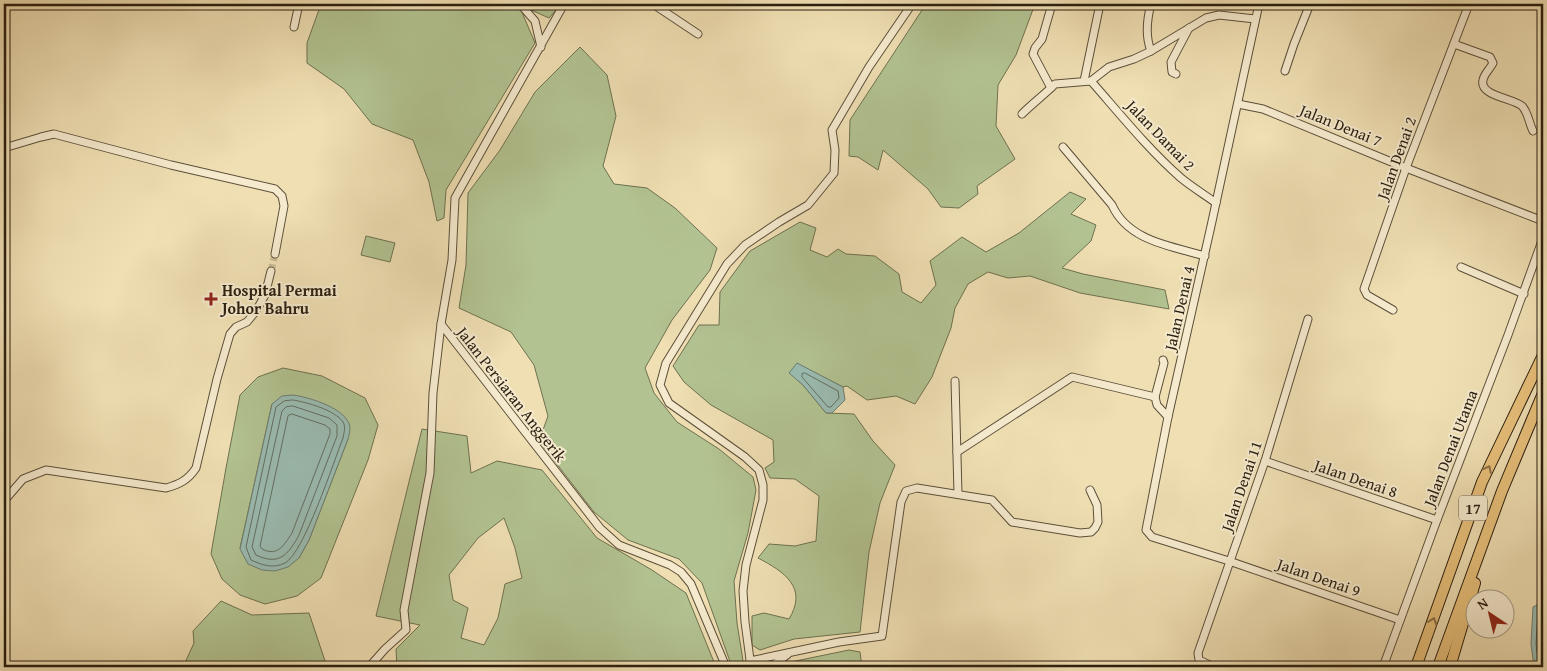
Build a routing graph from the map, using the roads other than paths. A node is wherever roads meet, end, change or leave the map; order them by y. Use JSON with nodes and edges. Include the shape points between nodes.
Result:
{"nodes":[{"id":1,"x":300,"y":4,"type":"edge"},
{"id":2,"x":520,"y":4,"type":"edge"},
{"id":3,"x":564,"y":4,"type":"edge"},
{"id":4,"x":653,"y":4,"type":"edge"},
{"id":5,"x":912,"y":4,"type":"edge"},
{"id":6,"x":1052,"y":4,"type":"edge"},
{"id":7,"x":1100,"y":4,"type":"edge"},
{"id":8,"x":1151,"y":4,"type":"edge"},
{"id":9,"x":1259,"y":4,"type":"edge"},
{"id":10,"x":1310,"y":4,"type":"edge"},
{"id":11,"x":1469,"y":4,"type":"edge"},
{"id":12,"x":1255,"y":19,"type":"junction"},
{"id":13,"x":294,"y":27,"type":"dead end"},
{"id":14,"x":1189,"y":28,"type":"junction"},
{"id":15,"x":698,"y":34,"type":"dead end"},
{"id":16,"x":1454,"y":44,"type":"junction"},
{"id":17,"x":541,"y":48,"type":"junction"},
{"id":18,"x":1152,"y":51,"type":"junction"},
{"id":19,"x":1285,"y":71,"type":"dead end"},
{"id":20,"x":1176,"y":74,"type":"dead end"},
{"id":21,"x":1088,"y":81,"type":"junction"},
{"id":22,"x":1051,"y":88,"type":"junction"},
{"id":23,"x":1238,"y":104,"type":"junction"},
{"id":24,"x":1022,"y":114,"type":"dead end"},
{"id":25,"x":1533,"y":131,"type":"dead end"},
{"id":26,"x":1063,"y":147,"type":"dead end"},
{"id":27,"x":4,"y":148,"type":"edge"},
{"id":28,"x":1406,"y":168,"type":"junction"},
{"id":29,"x":1216,"y":203,"type":"junction"},
{"id":30,"x":1543,"y":221,"type":"edge"},
{"id":31,"x":1543,"y":238,"type":"edge"},
{"id":32,"x":276,"y":254,"type":"tunnel mouth"},
{"id":33,"x":1204,"y":256,"type":"junction"},
{"id":34,"x":1461,"y":267,"type":"dead end"},
{"id":35,"x":271,"y":271,"type":"tunnel mouth"},
{"id":36,"x":1524,"y":294,"type":"junction"},
{"id":37,"x":1393,"y":310,"type":"dead end"},
{"id":38,"x":1308,"y":319,"type":"dead end"},
{"id":39,"x":441,"y":324,"type":"junction"},
{"id":40,"x":1543,"y":354,"type":"edge"},
{"id":41,"x":1163,"y":360,"type":"dead end"},
{"id":42,"x":955,"y":381,"type":"dead end"},
{"id":43,"x":1543,"y":393,"type":"edge"},
{"id":44,"x":1155,"y":397,"type":"junction"},
{"id":45,"x":1168,"y":417,"type":"junction"},
{"id":46,"x":957,"y":452,"type":"junction"},
{"id":47,"x":1265,"y":461,"type":"junction"},
{"id":48,"x":1090,"y":490,"type":"dead end"},
{"id":49,"x":1502,"y":491,"type":"junction"},
{"id":50,"x":958,"y":494,"type":"junction"},
{"id":51,"x":4,"y":501,"type":"edge"},
{"id":52,"x":1437,"y":520,"type":"junction"},
{"id":53,"x":1230,"y":561,"type":"junction"},
{"id":54,"x":1400,"y":620,"type":"junction"},
{"id":55,"x":792,"y":652,"type":"junction"},
{"id":56,"x":750,"y":664,"type":"edge"},
{"id":57,"x":369,"y":667,"type":"edge"},
{"id":58,"x":726,"y":667,"type":"edge"},
{"id":59,"x":770,"y":667,"type":"edge"},
{"id":60,"x":1214,"y":667,"type":"edge"},
{"id":61,"x":1383,"y":667,"type":"edge"},
{"id":62,"x":1416,"y":667,"type":"edge"},
{"id":63,"x":1438,"y":667,"type":"edge"},
{"id":64,"x":1450,"y":667,"type":"edge"}],
"edges":[{"from":1,"to":13,"type":"street"},
{"from":2,"to":17,"type":"street","via":[[535,21]]},
{"from":3,"to":17,"type":"street","name":"Jalan Persiaran Anggerik"},
{"from":4,"to":15,"type":"street"},
{"from":5,"to":56,"type":"street","via":[[869,67],[832,130],[834,173],[808,205],[745,245],[727,264],[666,363],[660,385],[669,403],[759,470],[762,500],[743,590]]},
{"from":6,"to":22,"type":"street","via":[[1042,39],[1033,54]]},
{"from":7,"to":21,"type":"street"},
{"from":8,"to":18,"type":"street","via":[[1147,34]]},
{"from":9,"to":12,"type":"street","name":"Jalan Denai 4"},
{"from":10,"to":19,"type":"street"},
{"from":11,"to":16,"type":"street","name":"Jalan Denai 2"},
{"from":12,"to":14,"type":"street","via":[[1219,15]]},
{"from":12,"to":23,"type":"street","name":"Jalan Denai 4"},
{"from":14,"to":18,"type":"street"},
{"from":14,"to":20,"type":"street","via":[[1171,62],[1172,72]]},
{"from":16,"to":25,"type":"street","via":[[1490,57],[1493,63],[1483,78],[1483,85],[1487,91],[1522,105]]},
{"from":16,"to":28,"type":"street","name":"Jalan Denai 2"},
{"from":17,"to":39,"type":"street","name":"Jalan Persiaran Anggerik","via":[[456,198],[452,260]]},
{"from":18,"to":21,"type":"street","via":[[1109,67]]},
{"from":21,"to":22,"type":"street","via":[[1059,83]]},
{"from":21,"to":29,"type":"street","name":"Jalan Damai 2","via":[[1171,169]]},
{"from":22,"to":24,"type":"street"},
{"from":23,"to":28,"type":"street","name":"Jalan Denai 7","via":[[1263,109]]},
{"from":23,"to":29,"type":"street","name":"Jalan Denai 4"},
{"from":26,"to":33,"type":"street","via":[[1124,224],[1149,239]]},
{"from":27,"to":32,"type":"street","via":[[54,134],[275,189],[282,196],[284,206]]},
{"from":28,"to":30,"type":"street","name":"Jalan Denai 7"},
{"from":28,"to":37,"type":"street","name":"Jalan Denai 2","via":[[1364,289],[1367,295]]},
{"from":29,"to":33,"type":"street","name":"Jalan Denai 4"},
{"from":31,"to":36,"type":"street","name":"Jalan Denai Utama"},
{"from":33,"to":45,"type":"street","name":"Jalan Denai 4"},
{"from":34,"to":36,"type":"street"},
{"from":35,"to":51,"type":"street","via":[[265,295],[256,311],[230,334],[196,468],[189,478],[166,488],[46,470],[23,479]]},
{"from":36,"to":52,"type":"street","name":"Jalan Denai Utama"},
{"from":38,"to":47,"type":"street","name":"Jalan Denai 11"},
{"from":39,"to":57,"type":"street","via":[[433,393],[430,473],[404,610],[406,630]]},
{"from":39,"to":58,"type":"street","name":"Jalan Persiaran Anggerik","via":[[600,528],[619,545],[670,565],[691,584]]},
{"from":62,"to":40,"type":"highway","number":"17","one_way":true,"via":[[1482,482]]},
{"from":41,"to":44,"type":"street"},
{"from":42,"to":46,"type":"street"},
{"from":43,"to":49,"type":"highway","number":"17"},
{"from":44,"to":45,"type":"street","via":[[1157,405]]},
{"from":44,"to":46,"type":"street","via":[[1072,377]]},
{"from":45,"to":53,"type":"street","name":"Jalan Denai 4","via":[[1147,525],[1148,534]]},
{"from":46,"to":50,"type":"street"},
{"from":47,"to":52,"type":"street","name":"Jalan Denai 8"},
{"from":47,"to":53,"type":"street","name":"Jalan Denai 11"},
{"from":48,"to":50,"type":"street","via":[[1097,505],[1098,522],[1090,532],[1080,533],[1017,524],[1008,519],[992,500]]},
{"from":49,"to":63,"type":"highway","number":"17"},
{"from":49,"to":64,"type":"highway"},
{"from":50,"to":55,"type":"street","via":[[917,488],[904,493],[900,502],[882,636]]},
{"from":52,"to":54,"type":"street","name":"Jalan Denai Utama"},
{"from":53,"to":54,"type":"street","name":"Jalan Denai 9"},
{"from":53,"to":60,"type":"street","name":"Jalan Denai 11","via":[[1198,653],[1199,660]]},
{"from":54,"to":61,"type":"street","name":"Jalan Denai Utama"},
{"from":55,"to":56,"type":"street"},
{"from":55,"to":59,"type":"street"}]}
